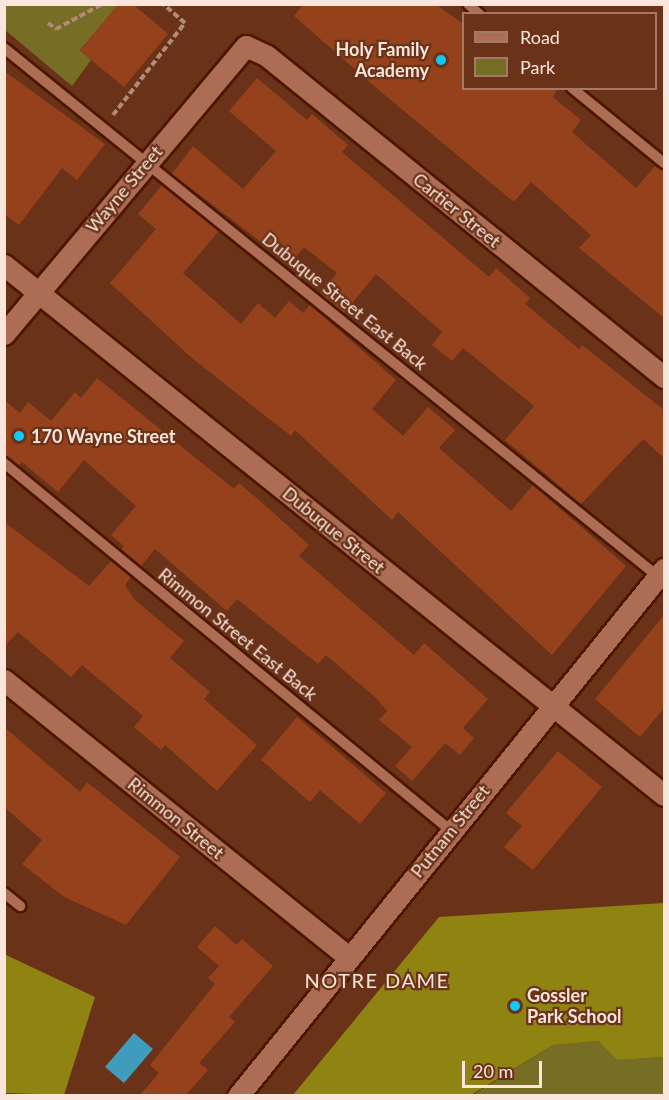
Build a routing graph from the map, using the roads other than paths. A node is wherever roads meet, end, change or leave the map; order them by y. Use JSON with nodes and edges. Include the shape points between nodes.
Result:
{"nodes":[{"id":1,"x":246,"y":46,"type":"joint"},
{"id":2,"x":4,"y":48,"type":"edge"},
{"id":3,"x":574,"y":90,"type":"edge"},
{"id":4,"x":146,"y":162,"type":"junction"},
{"id":5,"x":664,"y":163,"type":"edge"},
{"id":6,"x":4,"y":265,"type":"edge"},
{"id":7,"x":38,"y":292,"type":"junction"},
{"id":8,"x":4,"y":334,"type":"edge"},
{"id":9,"x":664,"y":377,"type":"edge"},
{"id":10,"x":4,"y":463,"type":"edge"},
{"id":11,"x":663,"y":576,"type":"edge"},
{"id":12,"x":4,"y":680,"type":"edge"},
{"id":13,"x":553,"y":706,"type":"junction"},
{"id":14,"x":664,"y":795,"type":"edge"},
{"id":15,"x":450,"y":830,"type":"junction"},
{"id":16,"x":4,"y":893,"type":"edge"},
{"id":17,"x":20,"y":906,"type":"dead end"},
{"id":18,"x":348,"y":957,"type":"junction"},
{"id":19,"x":238,"y":1095,"type":"edge"}],
"edges":[{"from":1,"to":4,"type":"street","name":"Wayne Street"},
{"from":1,"to":9,"type":"street","name":"Cartier Street","via":[[267,56]]},
{"from":2,"to":4,"type":"lane","name":"Dubuque Street East Back"},
{"from":3,"to":5,"type":"lane"},
{"from":4,"to":7,"type":"street","name":"Wayne Street"},
{"from":4,"to":11,"type":"lane","name":"Dubuque Street East Back"},
{"from":6,"to":7,"type":"street","name":"Dubuque Street"},
{"from":7,"to":8,"type":"street","name":"Wayne Street"},
{"from":7,"to":13,"type":"street","name":"Dubuque Street"},
{"from":10,"to":15,"type":"lane","name":"Rimmon Street East Back"},
{"from":11,"to":13,"type":"street","name":"Putnam Street"},
{"from":12,"to":18,"type":"street","name":"Rimmon Street"},
{"from":13,"to":14,"type":"street","name":"Dubuque Street"},
{"from":13,"to":15,"type":"street","name":"Putnam Street"},
{"from":15,"to":18,"type":"street","name":"Putnam Street"},
{"from":16,"to":17,"type":"lane"},
{"from":18,"to":19,"type":"street","name":"Putnam Street"}]}
